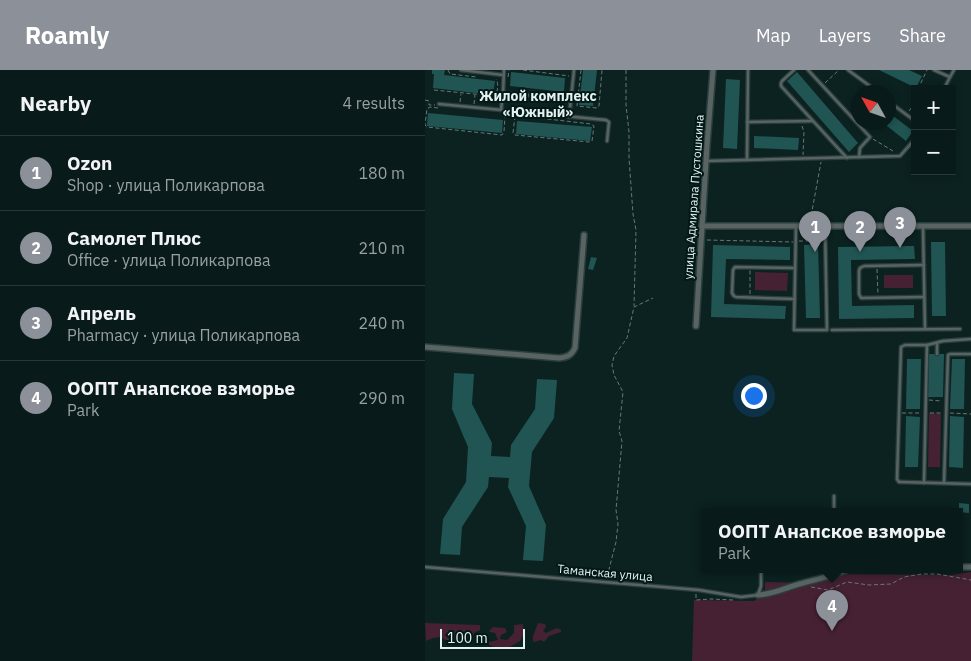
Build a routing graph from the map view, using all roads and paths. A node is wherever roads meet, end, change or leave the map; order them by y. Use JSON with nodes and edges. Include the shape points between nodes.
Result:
{"nodes":[{"id":1,"x":448,"y":70,"type":"edge"},
{"id":2,"x":461,"y":70,"type":"edge"},
{"id":3,"x":504,"y":70,"type":"edge"},
{"id":4,"x":509,"y":70,"type":"edge"},
{"id":5,"x":523,"y":70,"type":"edge"},
{"id":6,"x":574,"y":70,"type":"edge"},
{"id":7,"x":581,"y":70,"type":"edge"},
{"id":8,"x":602,"y":70,"type":"edge"},
{"id":9,"x":626,"y":70,"type":"edge"},
{"id":10,"x":713,"y":70,"type":"edge"},
{"id":11,"x":748,"y":70,"type":"edge"},
{"id":12,"x":794,"y":70,"type":"edge"},
{"id":13,"x":808,"y":70,"type":"edge"},
{"id":14,"x":839,"y":70,"type":"edge"},
{"id":15,"x":848,"y":70,"type":"edge"},
{"id":16,"x":927,"y":70,"type":"edge"},
{"id":17,"x":934,"y":70,"type":"edge"},
{"id":18,"x":954,"y":70,"type":"edge"},
{"id":19,"x":503,"y":75,"type":"junction"},
{"id":20,"x":478,"y":77,"type":"dead end"},
{"id":21,"x":570,"y":77,"type":"dead end"},
{"id":22,"x":950,"y":77,"type":"junction"},
{"id":23,"x":508,"y":78,"type":"dead end"},
{"id":24,"x":496,"y":79,"type":"dead end"},
{"id":25,"x":822,"y":85,"type":"junction"},
{"id":26,"x":868,"y":85,"type":"edge"},
{"id":27,"x":920,"y":85,"type":"edge"},
{"id":28,"x":946,"y":85,"type":"edge"},
{"id":29,"x":434,"y":90,"type":"dead end"},
{"id":30,"x":503,"y":93,"type":"junction"},
{"id":31,"x":571,"y":99,"type":"junction"},
{"id":32,"x":425,"y":100,"type":"edge"},
{"id":33,"x":439,"y":104,"type":"joint"},
{"id":34,"x":896,"y":106,"type":"edge"},
{"id":35,"x":429,"y":107,"type":"dead end"},
{"id":36,"x":911,"y":109,"type":"edge"},
{"id":37,"x":501,"y":110,"type":"junction"},
{"id":38,"x":505,"y":115,"type":"dead end"},
{"id":39,"x":907,"y":115,"type":"junction"},
{"id":40,"x":515,"y":116,"type":"dead end"},
{"id":41,"x":569,"y":117,"type":"junction"},
{"id":42,"x":911,"y":118,"type":"edge"},
{"id":43,"x":800,"y":121,"type":"junction"},
{"id":44,"x":813,"y":121,"type":"junction"},
{"id":45,"x":747,"y":122,"type":"junction"},
{"id":46,"x":591,"y":124,"type":"dead end"},
{"id":47,"x":870,"y":137,"type":"junction"},
{"id":48,"x":607,"y":141,"type":"dead end"},
{"id":49,"x":911,"y":144,"type":"edge"},
{"id":50,"x":900,"y":156,"type":"junction"},
{"id":51,"x":859,"y":157,"type":"junction"},
{"id":52,"x":821,"y":158,"type":"junction"},
{"id":53,"x":847,"y":158,"type":"junction"},
{"id":54,"x":803,"y":159,"type":"junction"},
{"id":55,"x":747,"y":160,"type":"junction"},
{"id":56,"x":706,"y":161,"type":"junction"},
{"id":57,"x":702,"y":226,"type":"junction"},
{"id":58,"x":796,"y":226,"type":"junction"},
{"id":59,"x":809,"y":226,"type":"junction"},
{"id":60,"x":825,"y":226,"type":"junction"},
{"id":61,"x":923,"y":226,"type":"junction"},
{"id":62,"x":971,"y":226,"type":"edge"},
{"id":63,"x":584,"y":235,"type":"dead end"},
{"id":64,"x":701,"y":240,"type":"junction"},
{"id":65,"x":826,"y":241,"type":"junction"},
{"id":66,"x":795,"y":242,"type":"junction"},
{"id":67,"x":923,"y":265,"type":"junction"},
{"id":68,"x":877,"y":266,"type":"junction"},
{"id":69,"x":750,"y":267,"type":"junction"},
{"id":70,"x":795,"y":268,"type":"junction"},
{"id":71,"x":749,"y":297,"type":"junction"},
{"id":72,"x":924,"y":297,"type":"junction"},
{"id":73,"x":653,"y":298,"type":"dead end"},
{"id":74,"x":795,"y":298,"type":"junction"},
{"id":75,"x":878,"y":298,"type":"junction"},
{"id":76,"x":634,"y":307,"type":"junction"},
{"id":77,"x":696,"y":326,"type":"dead end"},
{"id":78,"x":959,"y":329,"type":"dead end"},
{"id":79,"x":832,"y":330,"type":"dead end"},
{"id":80,"x":925,"y":330,"type":"junction"},
{"id":81,"x":971,"y":340,"type":"edge"},
{"id":82,"x":937,"y":343,"type":"junction"},
{"id":83,"x":927,"y":345,"type":"junction"},
{"id":84,"x":425,"y":348,"type":"edge"},
{"id":85,"x":937,"y":354,"type":"dead end"},
{"id":86,"x":971,"y":354,"type":"edge"},
{"id":87,"x":926,"y":400,"type":"junction"},
{"id":88,"x":946,"y":401,"type":"junction"},
{"id":89,"x":899,"y":412,"type":"junction"},
{"id":90,"x":925,"y":413,"type":"junction"},
{"id":91,"x":946,"y":413,"type":"junction"},
{"id":92,"x":971,"y":414,"type":"edge"},
{"id":93,"x":924,"y":483,"type":"junction"},
{"id":94,"x":944,"y":483,"type":"junction"},
{"id":95,"x":971,"y":484,"type":"edge"},
{"id":96,"x":834,"y":496,"type":"dead end"},
{"id":97,"x":834,"y":508,"type":"edge"},
{"id":98,"x":425,"y":567,"type":"edge"},
{"id":99,"x":761,"y":573,"type":"edge"},
{"id":100,"x":836,"y":573,"type":"edge"},
{"id":101,"x":971,"y":580,"type":"edge"},
{"id":102,"x":607,"y":583,"type":"junction"},
{"id":103,"x":797,"y":585,"type":"junction"},
{"id":104,"x":696,"y":590,"type":"junction"},
{"id":105,"x":758,"y":595,"type":"junction"},
{"id":106,"x":740,"y":599,"type":"dead end"}],
"edges":[{"from":1,"to":20,"type":"path","via":[[450,74]]},
{"from":2,"to":19,"type":"lane"},
{"from":3,"to":19,"type":"lane"},
{"from":4,"to":23,"type":"path"},
{"from":5,"to":21,"type":"path"},
{"from":6,"to":31,"type":"lane"},
{"from":7,"to":8,"type":"path","via":[[577,106],[597,108]]},
{"from":9,"to":76,"type":"path","via":[[636,230]]},
{"from":10,"to":56,"type":"street","name":"улица Адмирала Пустошкина"},
{"from":11,"to":45,"type":"lane"},
{"from":12,"to":44,"type":"lane","via":[[781,84]]},
{"from":13,"to":25,"type":"lane"},
{"from":14,"to":25,"type":"path"},
{"from":15,"to":26,"type":"lane"},
{"from":16,"to":27,"type":"path"},
{"from":17,"to":22,"type":"lane"},
{"from":18,"to":22,"type":"lane"},
{"from":19,"to":30,"type":"lane"},
{"from":22,"to":28,"type":"lane"},
{"from":24,"to":29,"type":"path","via":[[497,93],[494,96]]},
{"from":25,"to":47,"type":"lane"},
{"from":30,"to":31,"type":"lane"},
{"from":30,"to":37,"type":"lane"},
{"from":31,"to":41,"type":"lane"},
{"from":32,"to":33,"type":"path","via":[[429,105]]},
{"from":33,"to":37,"type":"lane"},
{"from":34,"to":39,"type":"lane"},
{"from":35,"to":38,"type":"path","via":[[427,127],[502,135]]},
{"from":36,"to":39,"type":"path"},
{"from":37,"to":41,"type":"lane"},
{"from":39,"to":42,"type":"lane"},
{"from":40,"to":46,"type":"path","via":[[515,135],[589,142],[592,141]]},
{"from":41,"to":48,"type":"lane","via":[[606,120],[609,122]]},
{"from":43,"to":44,"type":"lane"},
{"from":43,"to":45,"type":"lane"},
{"from":43,"to":54,"type":"path","via":[[804,132]]},
{"from":44,"to":53,"type":"lane"},
{"from":45,"to":55,"type":"lane"},
{"from":47,"to":50,"type":"path"},
{"from":47,"to":51,"type":"lane","via":[[860,148]]},
{"from":49,"to":50,"type":"lane"},
{"from":50,"to":51,"type":"lane"},
{"from":51,"to":53,"type":"lane"},
{"from":52,"to":53,"type":"lane"},
{"from":52,"to":54,"type":"lane"},
{"from":52,"to":59,"type":"path"},
{"from":54,"to":55,"type":"lane"},
{"from":55,"to":56,"type":"lane"},
{"from":56,"to":57,"type":"street","name":"улица Адмирала Пустошкина"},
{"from":57,"to":58,"type":"street"},
{"from":57,"to":64,"type":"street","name":"улица Адмирала Пустошкина"},
{"from":58,"to":59,"type":"street"},
{"from":58,"to":66,"type":"lane"},
{"from":59,"to":60,"type":"street"},
{"from":60,"to":61,"type":"street"},
{"from":60,"to":65,"type":"lane"},
{"from":61,"to":62,"type":"street"},
{"from":61,"to":67,"type":"lane"},
{"from":63,"to":84,"type":"street","via":[[575,348],[568,357]]},
{"from":64,"to":66,"type":"path"},
{"from":64,"to":77,"type":"street","name":"улица Адмирала Пустошкина"},
{"from":65,"to":66,"type":"path"},
{"from":65,"to":74,"type":"lane","via":[[827,330],[794,330]]},
{"from":66,"to":70,"type":"lane"},
{"from":67,"to":68,"type":"lane"},
{"from":67,"to":72,"type":"lane"},
{"from":68,"to":75,"type":"path"},
{"from":68,"to":75,"type":"lane","via":[[862,266],[859,271],[860,297]]},
{"from":69,"to":70,"type":"lane"},
{"from":69,"to":71,"type":"path"},
{"from":69,"to":71,"type":"lane","via":[[734,268],[733,293],[736,297]]},
{"from":70,"to":74,"type":"lane"},
{"from":71,"to":74,"type":"lane"},
{"from":72,"to":75,"type":"lane"},
{"from":72,"to":80,"type":"lane"},
{"from":73,"to":76,"type":"path"},
{"from":76,"to":102,"type":"path","via":[[627,338],[614,356],[612,365],[623,392],[619,431],[622,441],[616,510],[618,524]]},
{"from":78,"to":80,"type":"lane"},
{"from":79,"to":80,"type":"lane"},
{"from":81,"to":82,"type":"lane"},
{"from":82,"to":83,"type":"lane"},
{"from":82,"to":85,"type":"lane"},
{"from":83,"to":87,"type":"lane"},
{"from":83,"to":89,"type":"lane","via":[[901,347]]},
{"from":86,"to":88,"type":"lane","via":[[948,355]]},
{"from":87,"to":88,"type":"path"},
{"from":87,"to":90,"type":"lane"},
{"from":88,"to":91,"type":"lane"},
{"from":89,"to":90,"type":"path"},
{"from":89,"to":93,"type":"lane","via":[[898,481]]},
{"from":90,"to":91,"type":"path"},
{"from":90,"to":93,"type":"lane"},
{"from":91,"to":92,"type":"path"},
{"from":91,"to":94,"type":"lane"},
{"from":93,"to":94,"type":"lane"},
{"from":94,"to":95,"type":"lane"},
{"from":96,"to":97,"type":"lane"},
{"from":98,"to":102,"type":"lane","name":"Таманская улица"},
{"from":99,"to":105,"type":"lane"},
{"from":100,"to":103,"type":"street"},
{"from":101,"to":103,"type":"path","via":[[937,574],[904,577],[891,584],[847,582],[828,590]]},
{"from":102,"to":104,"type":"lane","name":"Таманская улица"},
{"from":103,"to":105,"type":"street"},
{"from":104,"to":105,"type":"lane","name":"Таманская улица"},
{"from":104,"to":106,"type":"path","via":[[696,600]]}]}
